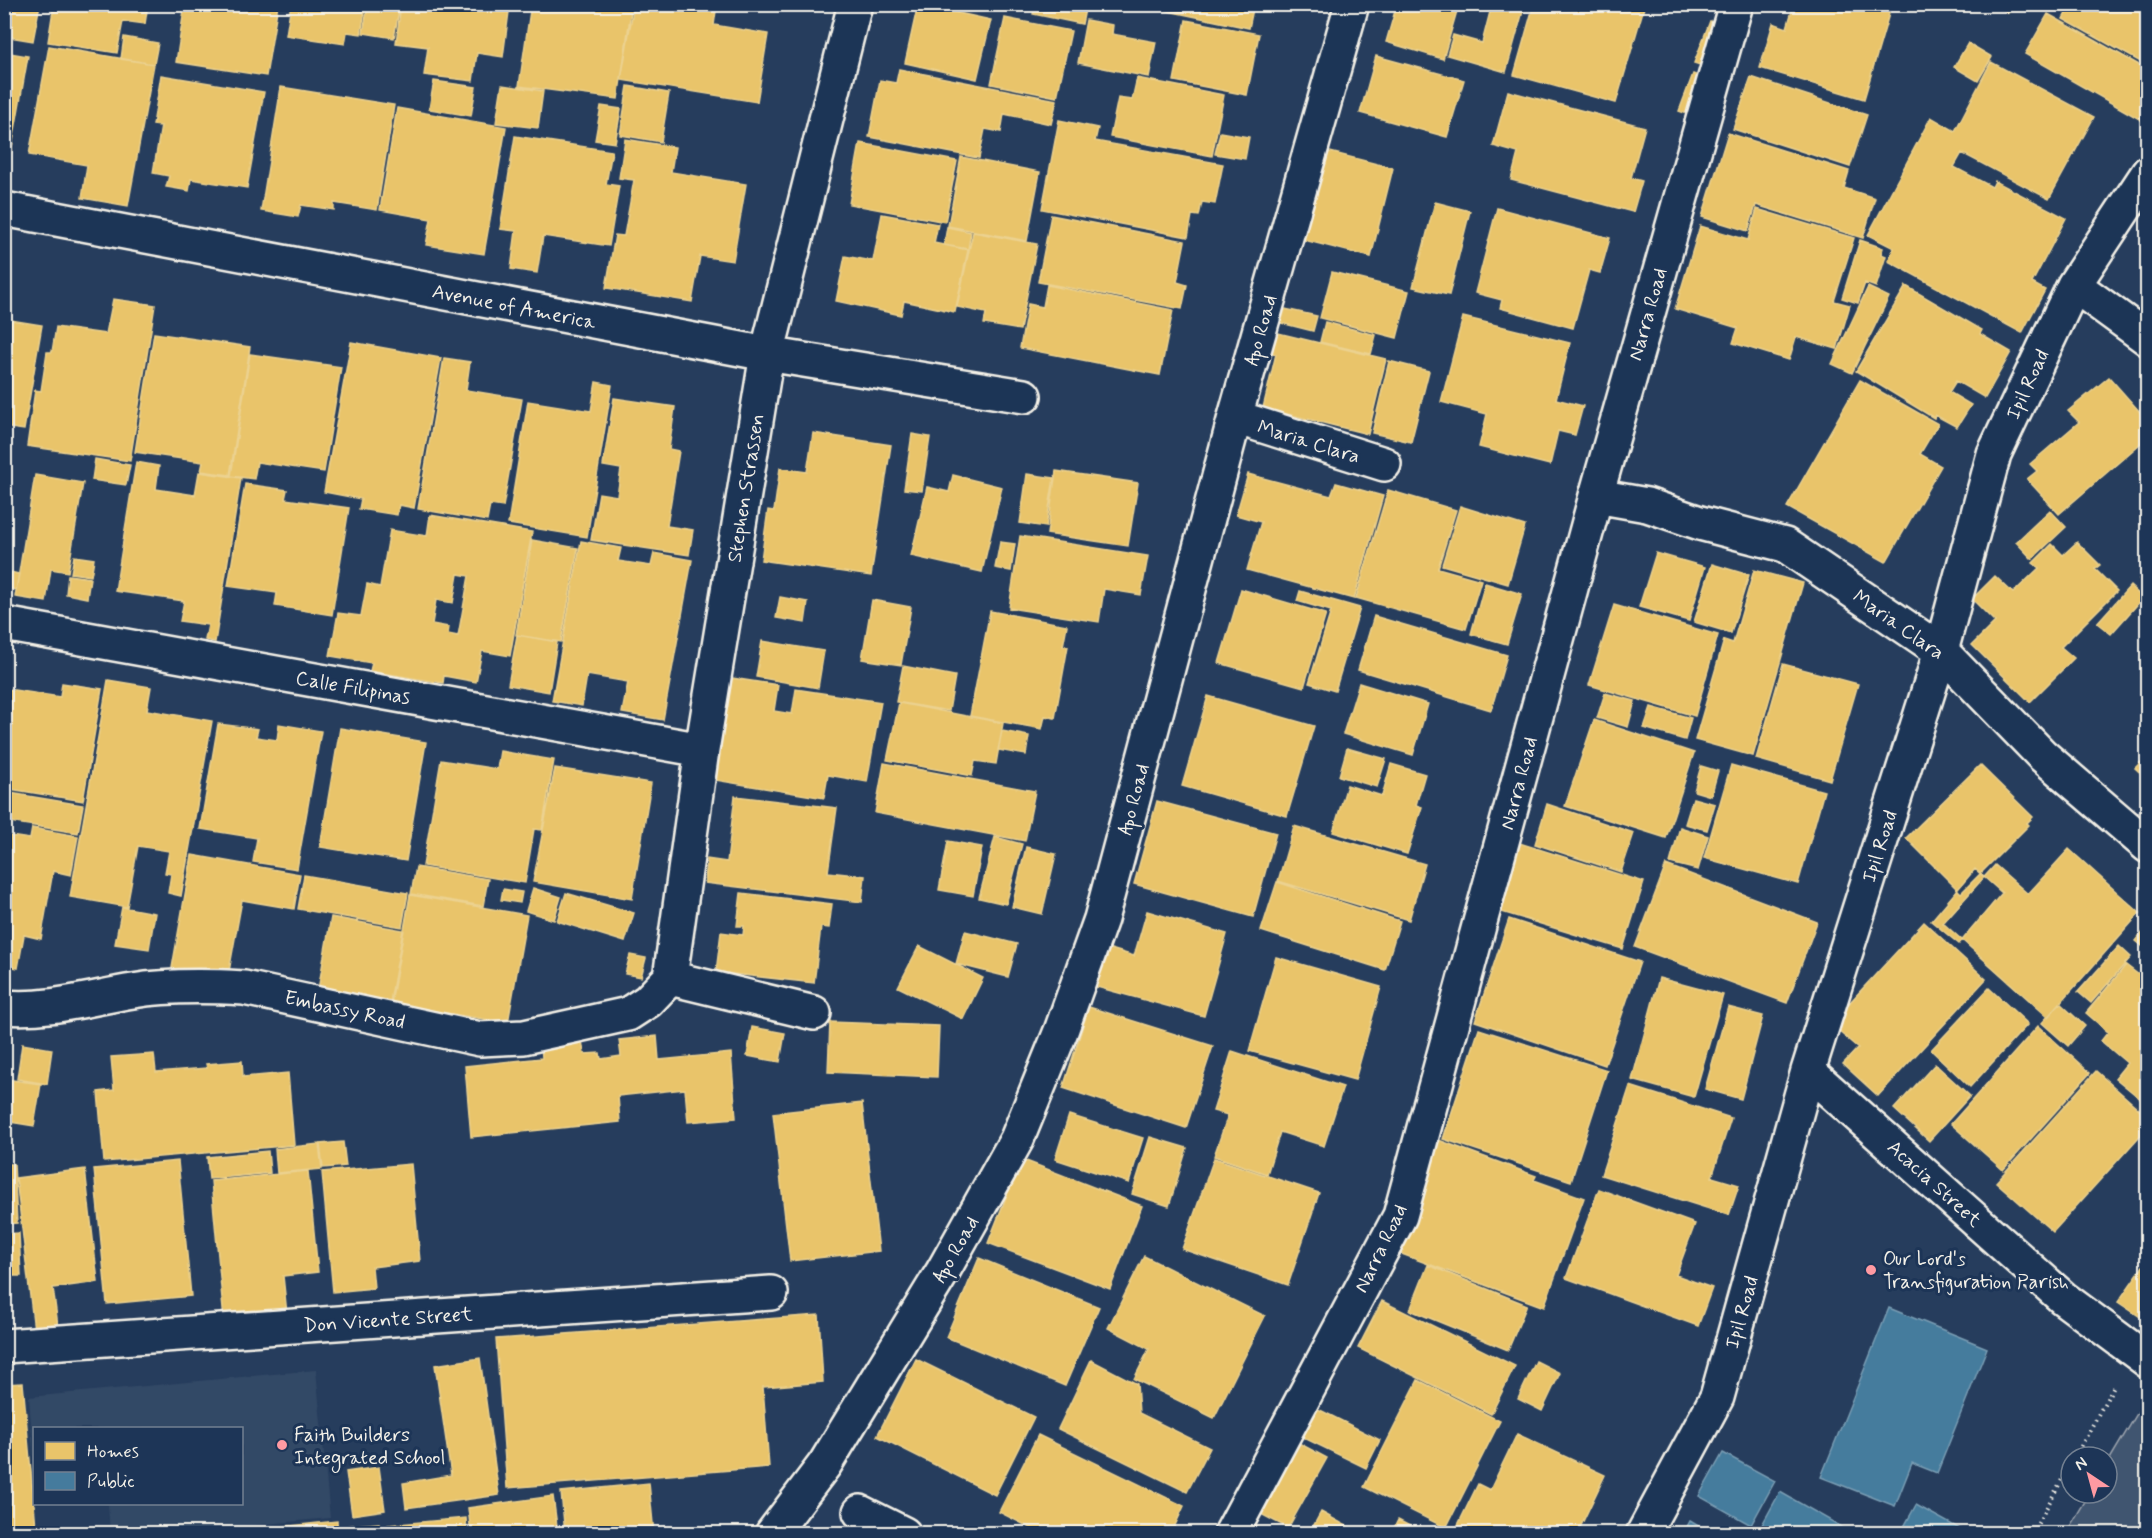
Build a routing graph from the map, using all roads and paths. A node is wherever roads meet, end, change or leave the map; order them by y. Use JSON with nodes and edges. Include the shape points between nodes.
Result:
{"nodes":[{"id":1,"x":855,"y":4,"type":"edge"},
{"id":2,"x":1352,"y":4,"type":"edge"},
{"id":3,"x":1736,"y":4,"type":"edge"},
{"id":4,"x":2148,"y":173,"type":"edge"},
{"id":5,"x":4,"y":209,"type":"edge"},
{"id":6,"x":2074,"y":285,"type":"junction"},
{"id":7,"x":2148,"y":339,"type":"edge"},
{"id":8,"x":767,"y":354,"type":"junction"},
{"id":9,"x":1024,"y":396,"type":"dead end"},
{"id":10,"x":1235,"y":417,"type":"junction"},
{"id":11,"x":1384,"y":464,"type":"dead end"},
{"id":12,"x":1596,"y":496,"type":"junction"},
{"id":13,"x":4,"y":624,"type":"edge"},
{"id":14,"x":1941,"y":651,"type":"junction"},
{"id":15,"x":702,"y":750,"type":"junction"},
{"id":16,"x":2148,"y":846,"type":"edge"},
{"id":17,"x":670,"y":978,"type":"junction"},
{"id":18,"x":4,"y":1007,"type":"edge"},
{"id":19,"x":814,"y":1012,"type":"dead end"},
{"id":20,"x":1808,"y":1071,"type":"junction"},
{"id":21,"x":771,"y":1293,"type":"dead end"},
{"id":22,"x":4,"y":1346,"type":"edge"},
{"id":23,"x":2140,"y":1356,"type":"edge"},
{"id":24,"x":2082,"y":1445,"type":"edge"},
{"id":25,"x":2059,"y":1485,"type":"edge"},
{"id":26,"x":860,"y":1512,"type":"dead end"},
{"id":27,"x":772,"y":1533,"type":"edge"},
{"id":28,"x":904,"y":1533,"type":"edge"},
{"id":29,"x":1231,"y":1533,"type":"edge"},
{"id":30,"x":1643,"y":1533,"type":"edge"},
{"id":31,"x":2032,"y":1533,"type":"edge"}],
"edges":[{"from":1,"to":8,"type":"street","name":"Stephen Strassen"},
{"from":2,"to":10,"type":"street","name":"Apo Road"},
{"from":3,"to":12,"type":"street","name":"Narra Road"},
{"from":4,"to":6,"type":"street","name":"Ipil Road"},
{"from":5,"to":8,"type":"street","name":"Avenue of America"},
{"from":6,"to":7,"type":"street"},
{"from":6,"to":14,"type":"street","name":"Ipil Road","via":[[1994,454]]},
{"from":8,"to":9,"type":"street","name":"Avenue of America"},
{"from":8,"to":15,"type":"street","name":"Stephen Strassen"},
{"from":10,"to":11,"type":"street","name":"Maria Clara"},
{"from":10,"to":27,"type":"street","name":"Apo Road","via":[[1101,919],[1021,1128],[943,1271],[825,1464]]},
{"from":12,"to":14,"type":"street","name":"Maria Clara","via":[[1647,506],[1785,545]]},
{"from":12,"to":29,"type":"street","name":"Narra Road","via":[[1400,1216]]},
{"from":13,"to":15,"type":"street","name":"Calle Filipinas"},
{"from":14,"to":16,"type":"street","name":"Maria Clara","via":[[2042,755]]},
{"from":14,"to":20,"type":"street","name":"Ipil Road"},
{"from":15,"to":17,"type":"street","name":"Stephen Strassen"},
{"from":17,"to":18,"type":"street","name":"Embassy Road","via":[[648,1001],[628,1014],[525,1037],[480,1039],[244,988],[207,986],[135,991],[33,1009]]},
{"from":17,"to":19,"type":"street"},
{"from":20,"to":23,"type":"street","name":"Acacia Street","via":[[2063,1298]]},
{"from":20,"to":30,"type":"street","name":"Ipil Road","via":[[1717,1397]]},
{"from":21,"to":22,"type":"street","name":"Don Vicente Street"},
{"from":23,"to":24,"type":"path"},
{"from":25,"to":31,"type":"path"},
{"from":26,"to":28,"type":"street"}]}
